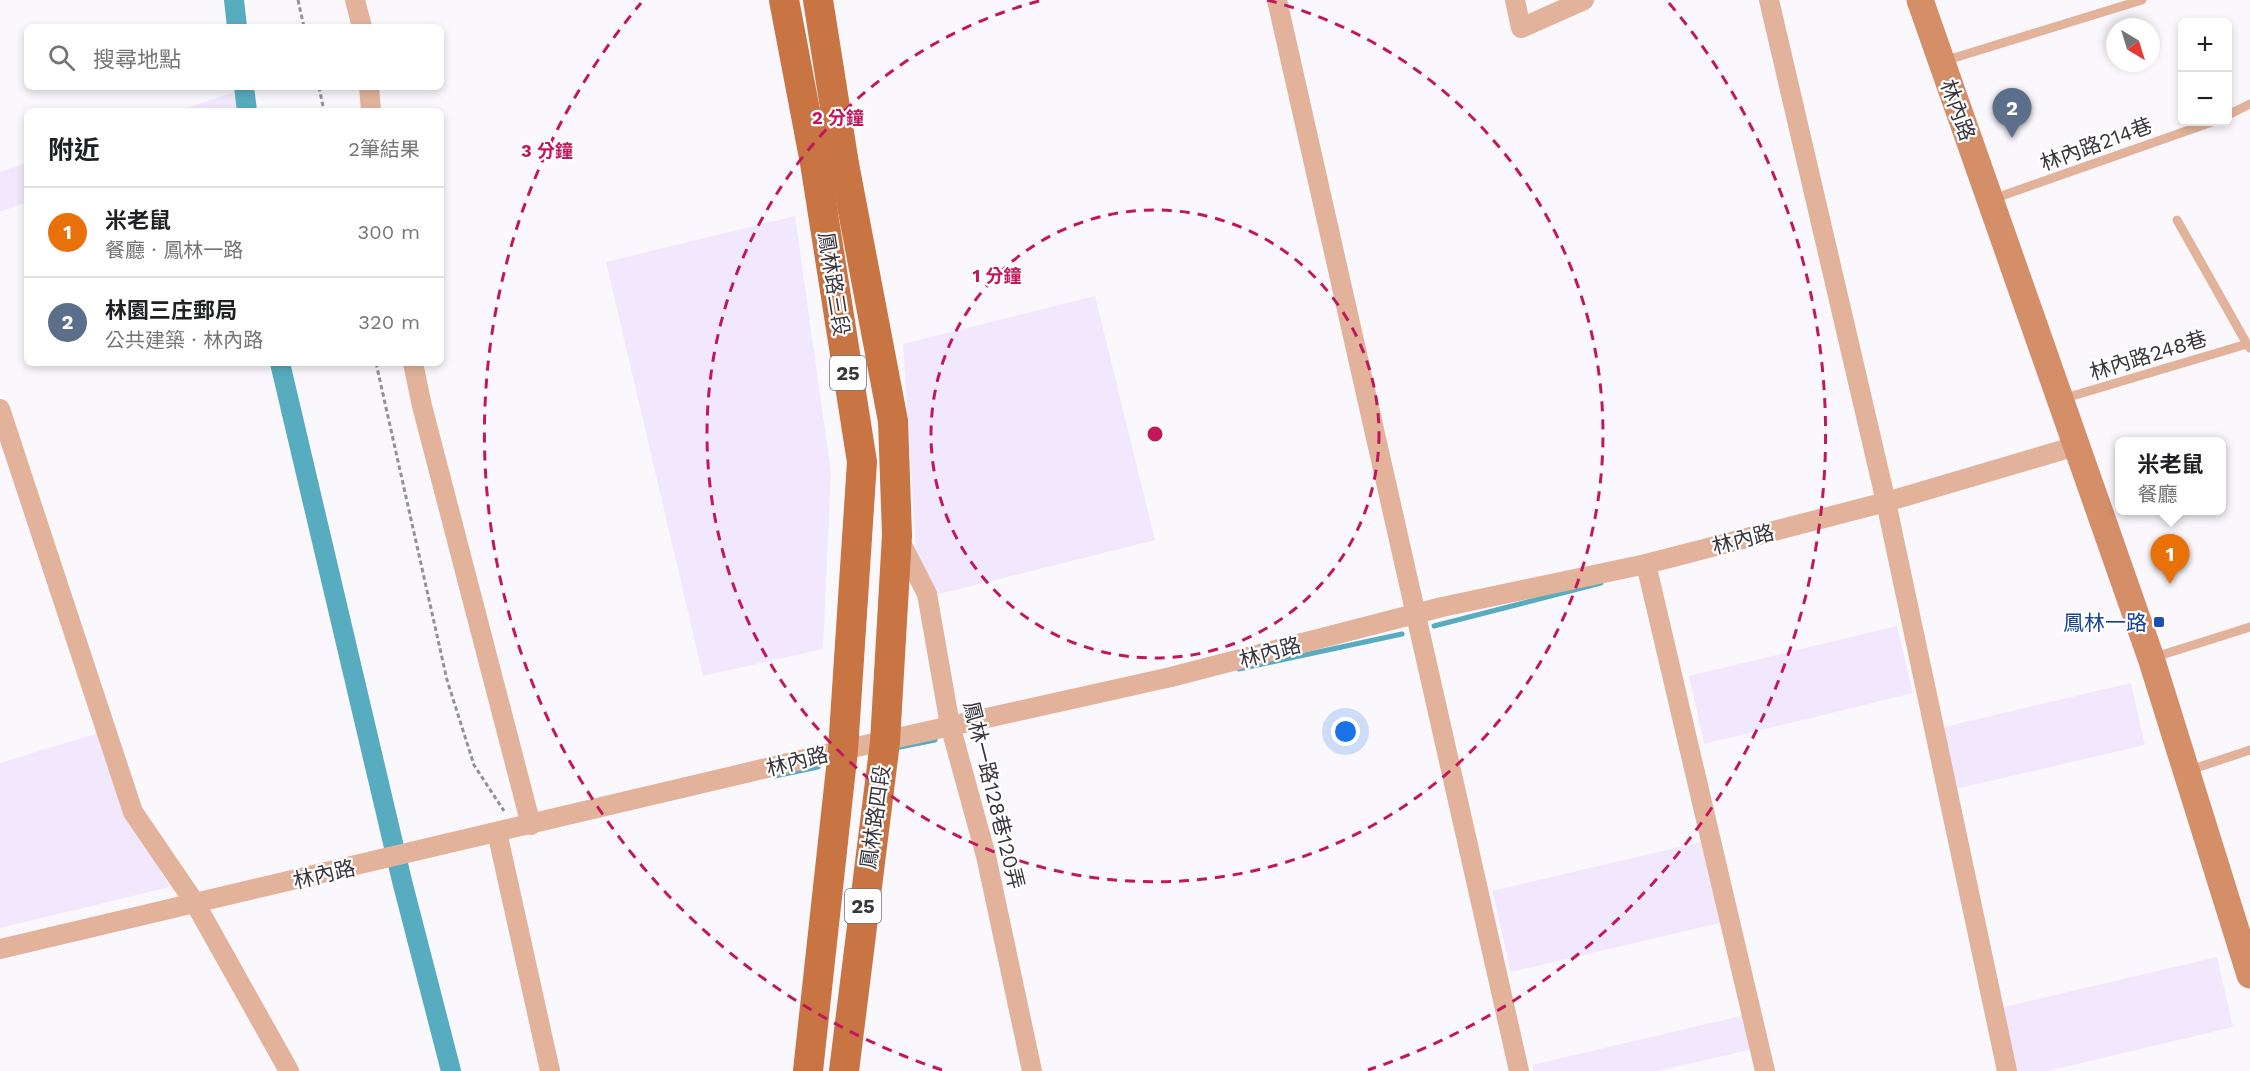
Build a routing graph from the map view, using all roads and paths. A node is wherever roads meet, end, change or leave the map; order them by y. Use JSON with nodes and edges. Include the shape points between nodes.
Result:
{"nodes":[{"id":1,"x":298,"y":0,"type":"edge"},
{"id":2,"x":354,"y":0,"type":"edge"},
{"id":3,"x":784,"y":0,"type":"edge"},
{"id":4,"x":818,"y":0,"type":"edge"},
{"id":5,"x":1277,"y":0,"type":"edge"},
{"id":6,"x":1515,"y":0,"type":"edge"},
{"id":7,"x":1584,"y":0,"type":"edge"},
{"id":8,"x":1769,"y":0,"type":"edge"},
{"id":9,"x":1920,"y":0,"type":"edge"},
{"id":10,"x":2142,"y":0,"type":"edge"},
{"id":11,"x":303,"y":24,"type":"edge"},
{"id":12,"x":361,"y":24,"type":"edge"},
{"id":13,"x":1941,"y":62,"type":"junction"},
{"id":14,"x":320,"y":90,"type":"edge"},
{"id":15,"x":369,"y":90,"type":"edge"},
{"id":16,"x":2250,"y":104,"type":"edge"},
{"id":17,"x":323,"y":108,"type":"edge"},
{"id":18,"x":371,"y":108,"type":"edge"},
{"id":19,"x":2232,"y":113,"type":"edge"},
{"id":20,"x":2201,"y":126,"type":"edge"},
{"id":21,"x":1991,"y":200,"type":"junction"},
{"id":22,"x":2178,"y":220,"type":"dead end"},
{"id":23,"x":2248,"y":346,"type":"edge"},
{"id":24,"x":377,"y":366,"type":"edge"},
{"id":25,"x":414,"y":366,"type":"edge"},
{"id":26,"x":2060,"y":400,"type":"junction"},
{"id":27,"x":0,"y":409,"type":"edge"},
{"id":28,"x":2076,"y":446,"type":"junction"},
{"id":29,"x":1886,"y":502,"type":"junction"},
{"id":30,"x":897,"y":535,"type":"junction"},
{"id":31,"x":1646,"y":564,"type":"junction"},
{"id":32,"x":1414,"y":614,"type":"junction"},
{"id":33,"x":2250,"y":627,"type":"edge"},
{"id":34,"x":2151,"y":658,"type":"junction"},
{"id":35,"x":950,"y":725,"type":"junction"},
{"id":36,"x":885,"y":742,"type":"junction"},
{"id":37,"x":843,"y":750,"type":"junction"},
{"id":38,"x":2250,"y":750,"type":"edge"},
{"id":39,"x":2186,"y":771,"type":"junction"},
{"id":40,"x":514,"y":828,"type":"junction"},
{"id":41,"x":195,"y":903,"type":"junction"},
{"id":42,"x":0,"y":949,"type":"edge"},
{"id":43,"x":2250,"y":975,"type":"edge"},
{"id":44,"x":289,"y":1071,"type":"edge"},
{"id":45,"x":550,"y":1071,"type":"edge"},
{"id":46,"x":808,"y":1071,"type":"edge"},
{"id":47,"x":844,"y":1071,"type":"edge"},
{"id":48,"x":1032,"y":1071,"type":"edge"},
{"id":49,"x":1519,"y":1071,"type":"edge"},
{"id":50,"x":1764,"y":1071,"type":"edge"},
{"id":51,"x":2007,"y":1071,"type":"edge"}],
"edges":[{"from":1,"to":11,"type":"path"},
{"from":2,"to":12,"type":"street"},
{"from":3,"to":37,"type":"main road","name":"鳳林路三段","number":"25","via":[[815,163],[862,462]]},
{"from":4,"to":30,"type":"main road","name":"鳳林路三段","number":"25","via":[[844,164],[893,421]]},
{"from":5,"to":32,"type":"street"},
{"from":6,"to":7,"type":"street","via":[[1521,28]]},
{"from":8,"to":29,"type":"street"},
{"from":9,"to":13,"type":"street","name":"林內路"},
{"from":10,"to":13,"type":"lane"},
{"from":13,"to":21,"type":"street","name":"林內路"},
{"from":14,"to":17,"type":"path"},
{"from":15,"to":18,"type":"street"},
{"from":16,"to":19,"type":"lane"},
{"from":20,"to":21,"type":"lane","name":"林內路214巷"},
{"from":21,"to":26,"type":"street","name":"林內路"},
{"from":22,"to":23,"type":"lane","name":"林內路248巷"},
{"from":23,"to":26,"type":"lane","name":"林內路248巷"},
{"from":24,"to":40,"type":"path","via":[[447,680],[474,765]]},
{"from":25,"to":40,"type":"street"},
{"from":26,"to":28,"type":"street","name":"林內路"},
{"from":27,"to":41,"type":"street","via":[[133,812]]},
{"from":28,"to":29,"type":"street","name":"林內路"},
{"from":28,"to":34,"type":"street"},
{"from":29,"to":31,"type":"street","name":"林內路"},
{"from":29,"to":51,"type":"street"},
{"from":30,"to":35,"type":"street","name":"鳳林一路128巷120弄","via":[[927,594]]},
{"from":30,"to":36,"type":"main road","name":"鳳林路三段","number":"25"},
{"from":31,"to":32,"type":"street","name":"林內路"},
{"from":31,"to":50,"type":"street"},
{"from":32,"to":35,"type":"street","name":"林內路","via":[[1171,677]]},
{"from":32,"to":49,"type":"street"},
{"from":33,"to":34,"type":"lane"},
{"from":34,"to":39,"type":"street"},
{"from":35,"to":36,"type":"street","name":"林內路"},
{"from":35,"to":48,"type":"street","name":"鳳林一路128巷120弄","via":[[986,856]]},
{"from":36,"to":37,"type":"street","name":"林內路"},
{"from":36,"to":47,"type":"main road","name":"鳳林路四段","number":"25"},
{"from":37,"to":40,"type":"street","name":"林內路"},
{"from":37,"to":46,"type":"main road","name":"鳳林路四段","number":"25"},
{"from":38,"to":39,"type":"lane"},
{"from":39,"to":43,"type":"street"},
{"from":40,"to":41,"type":"street","name":"林內路"},
{"from":40,"to":45,"type":"street"},
{"from":41,"to":42,"type":"street","name":"林內路"},
{"from":41,"to":44,"type":"street"}]}
